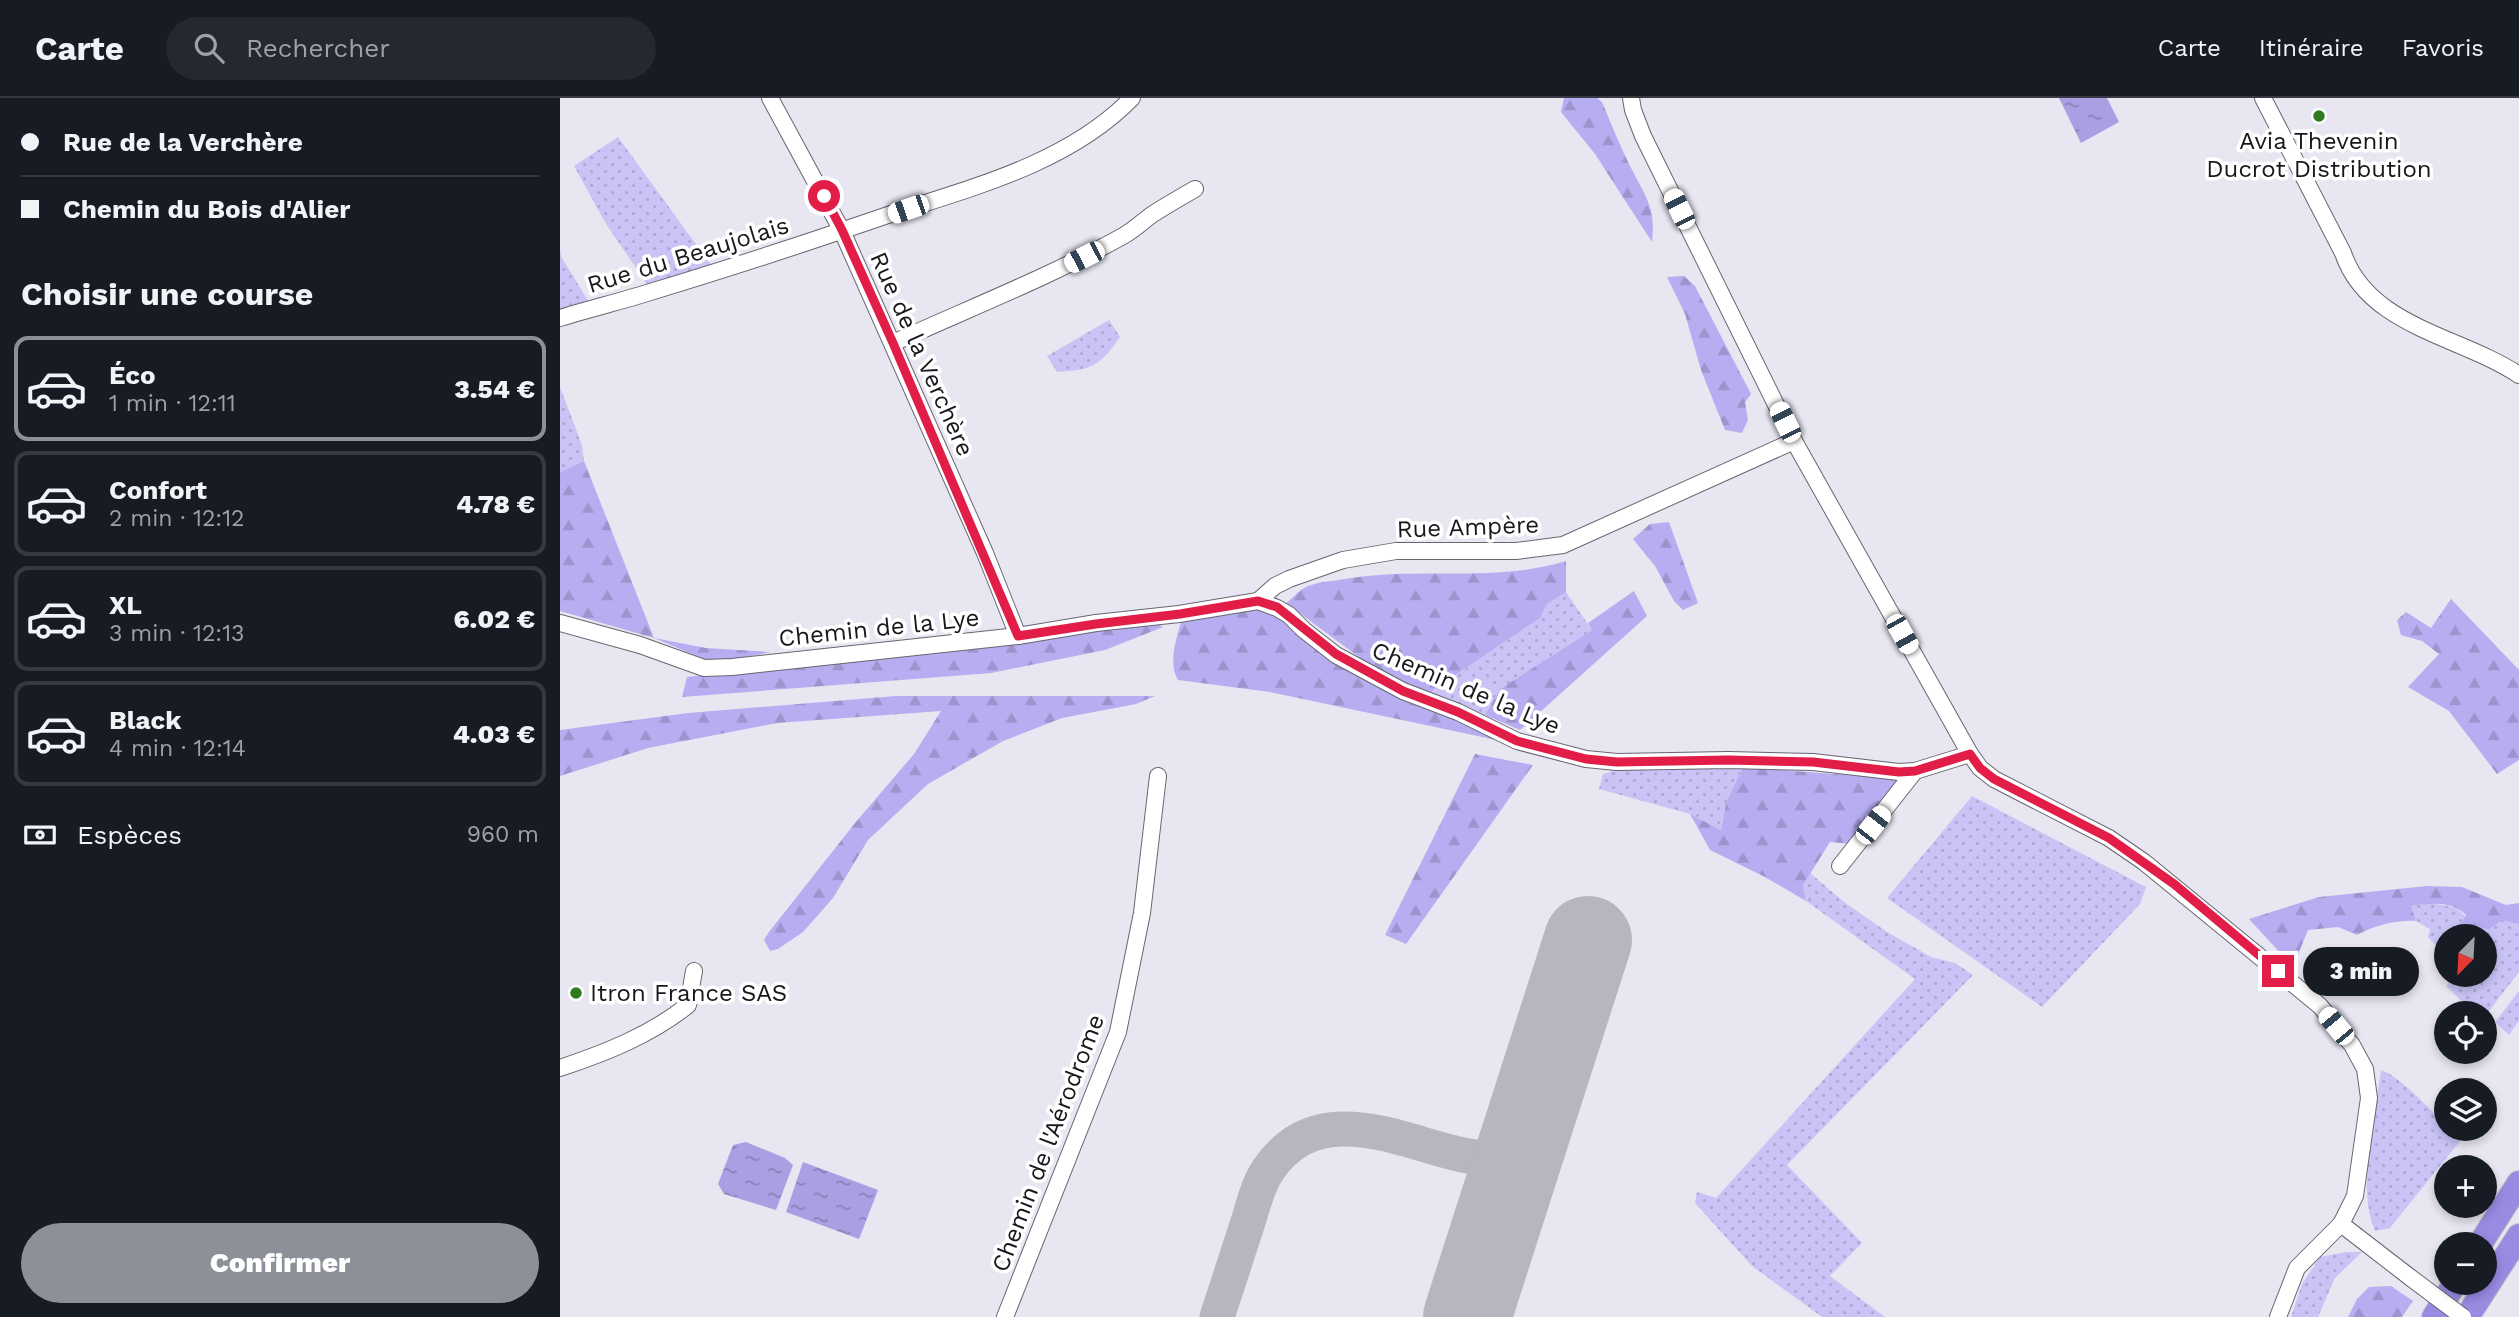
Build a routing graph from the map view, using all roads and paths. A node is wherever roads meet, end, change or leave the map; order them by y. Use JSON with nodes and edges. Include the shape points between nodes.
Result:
{"nodes":[{"id":1,"x":770,"y":98,"type":"edge"},
{"id":2,"x":1132,"y":98,"type":"edge"},
{"id":3,"x":1631,"y":98,"type":"edge"},
{"id":4,"x":2263,"y":98,"type":"edge"},
{"id":5,"x":1195,"y":189,"type":"dead end"},
{"id":6,"x":842,"y":230,"type":"junction"},
{"id":7,"x":560,"y":318,"type":"edge"},
{"id":8,"x":893,"y":343,"type":"junction"},
{"id":9,"x":2519,"y":374,"type":"edge"},
{"id":10,"x":1794,"y":441,"type":"junction"},
{"id":11,"x":1258,"y":601,"type":"junction"},
{"id":12,"x":560,"y":623,"type":"edge"},
{"id":13,"x":1018,"y":636,"type":"junction"},
{"id":14,"x":1970,"y":754,"type":"junction"},
{"id":15,"x":1915,"y":771,"type":"junction"},
{"id":16,"x":1158,"y":776,"type":"dead end"},
{"id":17,"x":1840,"y":866,"type":"dead end"},
{"id":18,"x":694,"y":971,"type":"dead end"},
{"id":19,"x":560,"y":1068,"type":"edge"},
{"id":20,"x":2519,"y":1183,"type":"edge"},
{"id":21,"x":2341,"y":1224,"type":"junction"},
{"id":22,"x":2488,"y":1232,"type":"edge"},
{"id":23,"x":2519,"y":1237,"type":"edge"},
{"id":24,"x":2448,"y":1295,"type":"edge"},
{"id":25,"x":1006,"y":1317,"type":"edge"},
{"id":26,"x":2278,"y":1317,"type":"edge"},
{"id":27,"x":2434,"y":1317,"type":"edge"},
{"id":28,"x":2465,"y":1317,"type":"edge"}],
"edges":[{"from":1,"to":6,"type":"street","name":"Rue de la Verchère"},
{"from":2,"to":6,"type":"street","name":"Rue du Beaujolais","via":[[1087,136],[1033,164]]},
{"from":3,"to":10,"type":"street","via":[[1643,136]]},
{"from":4,"to":9,"type":"street","via":[[2349,270],[2366,292],[2429,332]]},
{"from":5,"to":8,"type":"street","via":[[1127,235],[1036,281]]},
{"from":6,"to":7,"type":"street","name":"Rue du Beaujolais"},
{"from":6,"to":8,"type":"street","name":"Rue de la Verchère"},
{"from":8,"to":13,"type":"street","name":"Rue de la Verchère"},
{"from":10,"to":11,"type":"street","name":"Rue Ampère","via":[[1563,545],[1516,551],[1396,551],[1356,558],[1289,579]]},
{"from":10,"to":14,"type":"street"},
{"from":11,"to":13,"type":"street","name":"Chemin de la Lye"},
{"from":11,"to":15,"type":"street","name":"Chemin de la Lye","via":[[1277,607],[1336,654],[1403,691],[1517,741],[1560,753],[1617,762],[1813,762]]},
{"from":12,"to":13,"type":"street","name":"Chemin de la Lye","via":[[704,668]]},
{"from":14,"to":15,"type":"street","name":"Chemin de la Lye"},
{"from":14,"to":21,"type":"street","via":[[1994,779],[2109,838],[2174,884],[2320,1006],[2352,1045],[2365,1069],[2369,1098],[2355,1196]]},
{"from":15,"to":17,"type":"street"},
{"from":16,"to":25,"type":"street","name":"Chemin de l'Aérodrome","via":[[1142,913],[1125,1007]]},
{"from":18,"to":19,"type":"street","via":[[688,1005],[665,1024]]},
{"from":20,"to":22,"type":"highway"},
{"from":21,"to":26,"type":"street","via":[[2297,1268]]},
{"from":21,"to":28,"type":"street","bridge":true},
{"from":23,"to":28,"type":"highway"},
{"from":24,"to":27,"type":"highway"}]}
